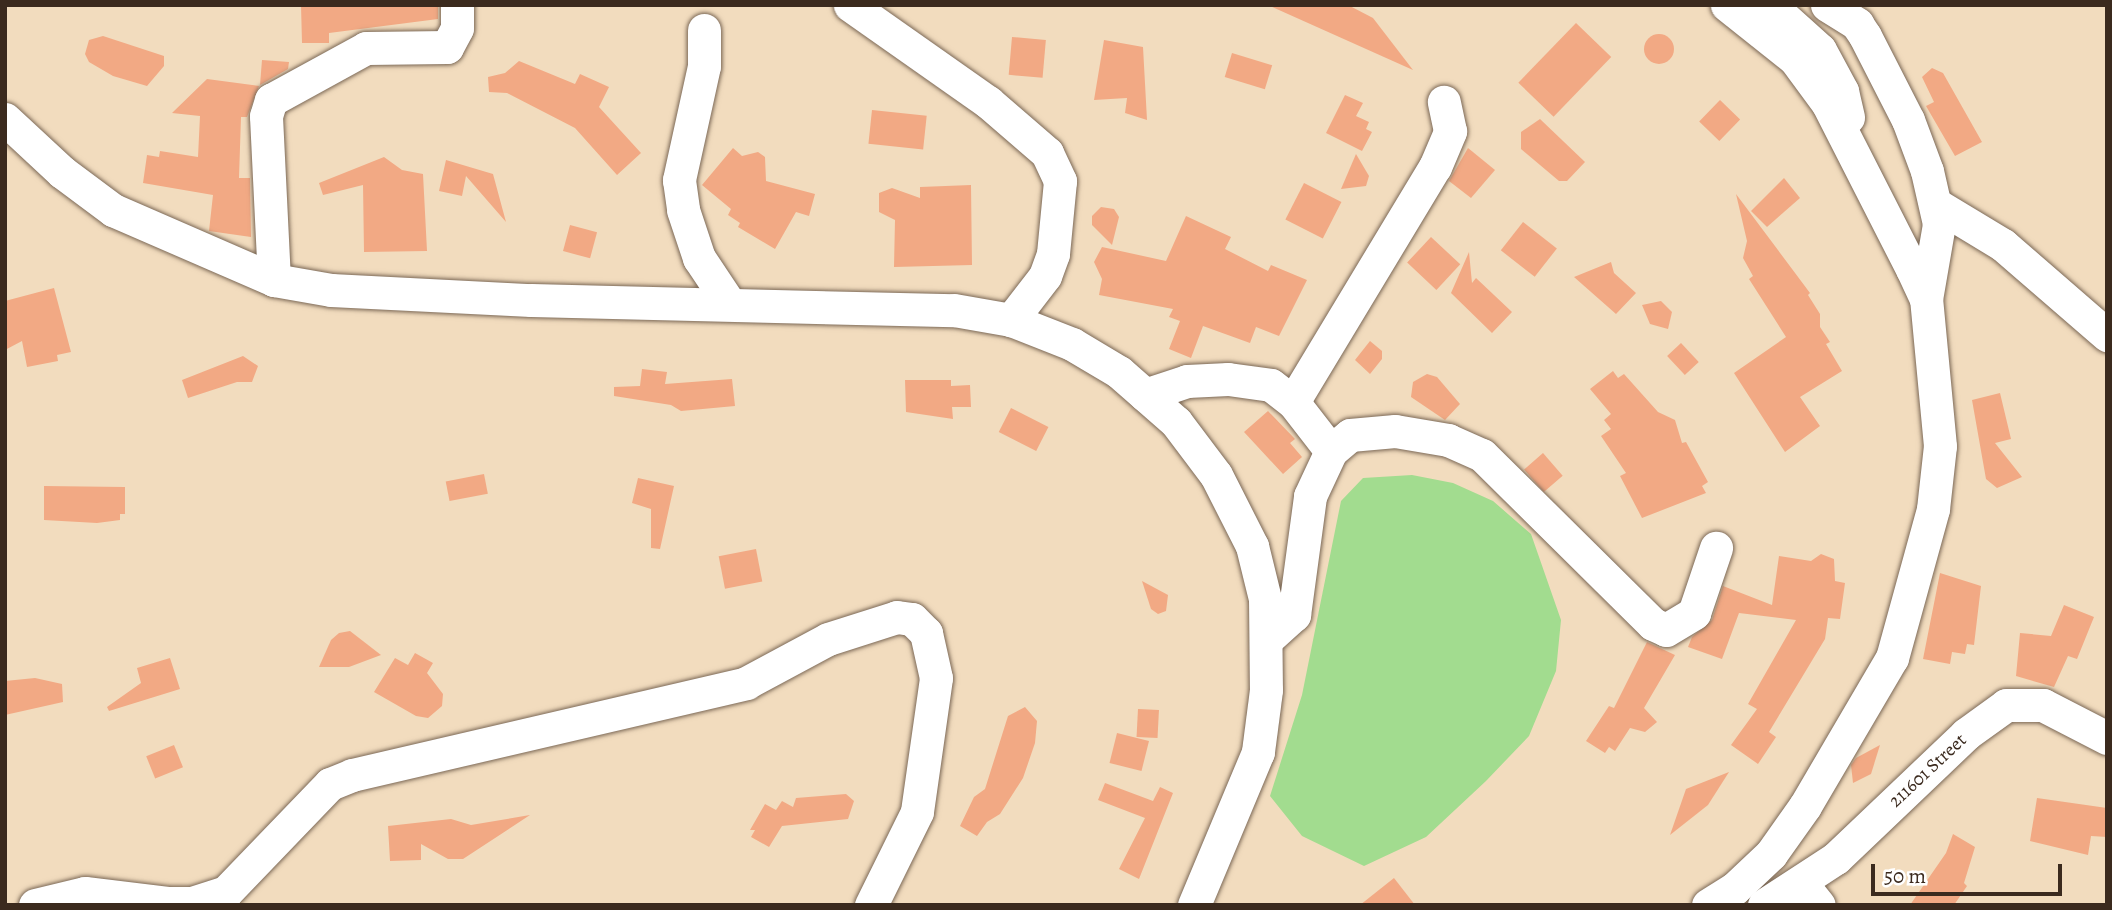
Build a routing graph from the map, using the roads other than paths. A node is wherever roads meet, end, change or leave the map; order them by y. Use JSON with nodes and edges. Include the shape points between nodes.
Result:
{"nodes":[{"id":1,"x":457,"y":5,"type":"edge"},
{"id":2,"x":850,"y":5,"type":"edge"},
{"id":3,"x":1727,"y":5,"type":"edge"},
{"id":4,"x":1770,"y":5,"type":"edge"},
{"id":5,"x":1827,"y":5,"type":"edge"},
{"id":6,"x":704,"y":30,"type":"dead end"},
{"id":7,"x":1444,"y":102,"type":"dead end"},
{"id":8,"x":5,"y":118,"type":"edge"},
{"id":9,"x":1852,"y":150,"type":"junction"},
{"id":10,"x":1937,"y":205,"type":"junction"},
{"id":11,"x":274,"y":280,"type":"junction"},
{"id":12,"x":1926,"y":299,"type":"junction"},
{"id":13,"x":729,"y":303,"type":"junction"},
{"id":14,"x":1012,"y":320,"type":"junction"},
{"id":15,"x":2107,"y":335,"type":"edge"},
{"id":16,"x":1145,"y":395,"type":"junction"},
{"id":17,"x":1293,"y":402,"type":"junction"},
{"id":18,"x":1331,"y":451,"type":"junction"},
{"id":19,"x":1716,"y":548,"type":"dead end"},
{"id":20,"x":1266,"y":640,"type":"junction"},
{"id":21,"x":2107,"y":738,"type":"edge"},
{"id":22,"x":1810,"y":894,"type":"edge"},
{"id":23,"x":36,"y":905,"type":"edge"},
{"id":24,"x":870,"y":905,"type":"edge"},
{"id":25,"x":1194,"y":905,"type":"edge"},
{"id":26,"x":1708,"y":905,"type":"edge"},
{"id":27,"x":1764,"y":905,"type":"edge"}],
"edges":[{"from":1,"to":11,"type":"street","via":[[457,28],[447,47],[358,51],[271,100],[266,116]]},
{"from":2,"to":14,"type":"street","via":[[988,102],[1047,153],[1059,181],[1053,254],[1045,276]]},
{"from":3,"to":9,"type":"street","via":[[1795,59],[1828,104]]},
{"from":4,"to":9,"type":"street","via":[[1821,50],[1832,68],[1847,112]]},
{"from":5,"to":10,"type":"street","via":[[1857,24],[1864,36],[1908,120]]},
{"from":6,"to":13,"type":"street","via":[[704,66],[679,180],[683,210],[699,258]]},
{"from":7,"to":17,"type":"street","via":[[1450,131],[1435,167]]},
{"from":8,"to":11,"type":"street","via":[[62,172],[113,210]]},
{"from":9,"to":12,"type":"street"},
{"from":10,"to":12,"type":"street","via":[[1939,224]]},
{"from":10,"to":15,"type":"street","via":[[2003,245]]},
{"from":11,"to":13,"type":"street","via":[[371,292]]},
{"from":12,"to":26,"type":"street","via":[[1940,446],[1933,509],[1892,658],[1805,806],[1770,854],[1734,890]]},
{"from":13,"to":14,"type":"street","via":[[954,310]]},
{"from":14,"to":16,"type":"street","via":[[1072,344],[1119,372]]},
{"from":16,"to":17,"type":"street","via":[[1187,381],[1228,379],[1271,385]]},
{"from":16,"to":20,"type":"street","via":[[1177,422],[1216,475],[1246,534],[1265,599]]},
{"from":17,"to":18,"type":"street"},
{"from":18,"to":19,"type":"street","via":[[1350,435],[1395,430],[1448,440],[1482,455],[1653,624],[1666,631],[1694,613]]},
{"from":18,"to":20,"type":"street","via":[[1310,495],[1294,615]]},
{"from":20,"to":25,"type":"street","via":[[1266,690],[1258,752]]},
{"from":21,"to":22,"type":"street","name":"211601 Street","via":[[2043,705],[2006,705],[1966,734],[1836,858]]},
{"from":22,"to":27,"type":"street","name":"211601 Street"},
{"from":23,"to":24,"type":"street","via":[[85,893],[192,903],[226,892],[299,812],[341,779],[746,683],[828,639],[897,617],[912,620],[926,634],[936,678],[917,812]]}]}
